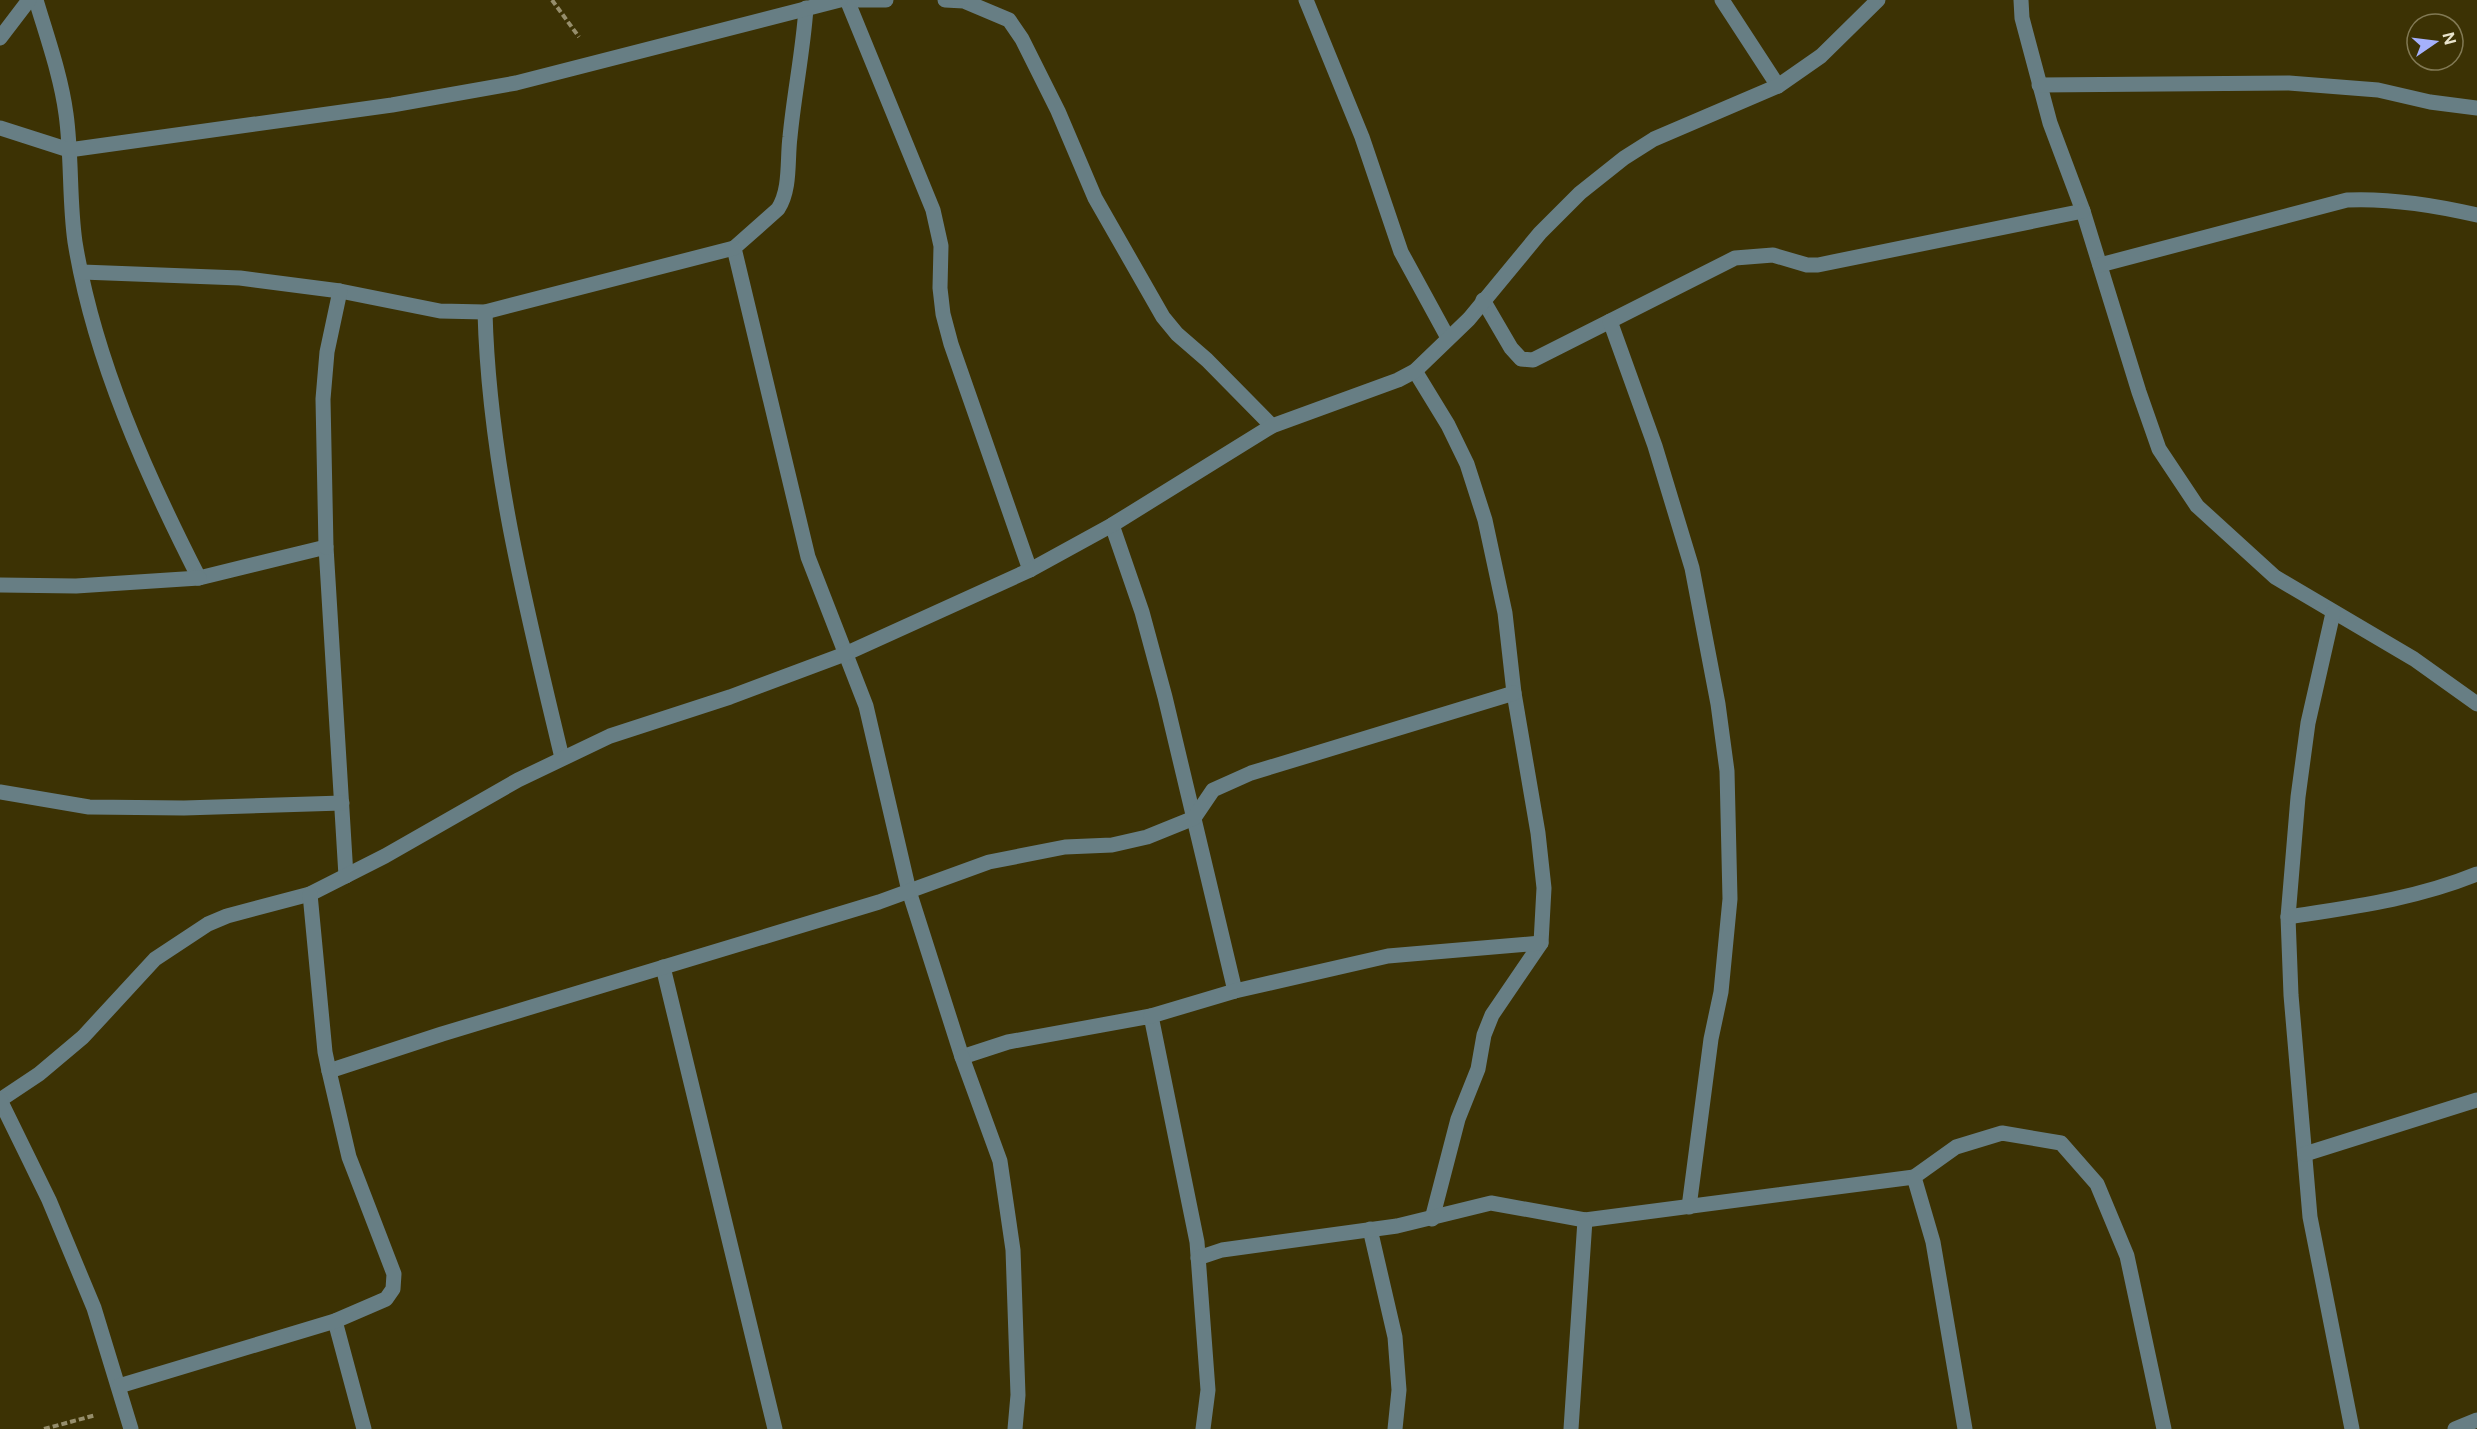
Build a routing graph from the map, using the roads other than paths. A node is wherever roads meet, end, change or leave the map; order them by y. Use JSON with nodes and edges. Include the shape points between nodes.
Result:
{"nodes":[{"id":1,"x":29,"y":0,"type":"edge"},
{"id":2,"x":36,"y":0,"type":"edge"},
{"id":3,"x":840,"y":0,"type":"edge"},
{"id":4,"x":847,"y":0,"type":"edge"},
{"id":5,"x":859,"y":0,"type":"edge"},
{"id":6,"x":886,"y":0,"type":"edge"},
{"id":7,"x":945,"y":0,"type":"edge"},
{"id":8,"x":1306,"y":0,"type":"edge"},
{"id":9,"x":1722,"y":0,"type":"edge"},
{"id":10,"x":1878,"y":0,"type":"edge"},
{"id":11,"x":2021,"y":0,"type":"edge"},
{"id":12,"x":806,"y":8,"type":"junction"},
{"id":13,"x":0,"y":38,"type":"edge"},
{"id":14,"x":2039,"y":85,"type":"junction"},
{"id":15,"x":1778,"y":86,"type":"junction"},
{"id":16,"x":2477,"y":108,"type":"edge"},
{"id":17,"x":0,"y":128,"type":"edge"},
{"id":18,"x":69,"y":150,"type":"junction"},
{"id":19,"x":2083,"y":211,"type":"junction"},
{"id":20,"x":2477,"y":215,"type":"edge"},
{"id":21,"x":734,"y":248,"type":"junction"},
{"id":22,"x":2100,"y":265,"type":"junction"},
{"id":23,"x":82,"y":272,"type":"junction"},
{"id":24,"x":340,"y":291,"type":"junction"},
{"id":25,"x":1484,"y":300,"type":"junction"},
{"id":26,"x":485,"y":312,"type":"junction"},
{"id":27,"x":1610,"y":321,"type":"junction"},
{"id":28,"x":1448,"y":338,"type":"junction"},
{"id":29,"x":1415,"y":371,"type":"junction"},
{"id":30,"x":1272,"y":426,"type":"junction"},
{"id":31,"x":1112,"y":525,"type":"junction"},
{"id":32,"x":326,"y":547,"type":"junction"},
{"id":33,"x":1030,"y":570,"type":"junction"},
{"id":34,"x":199,"y":578,"type":"junction"},
{"id":35,"x":0,"y":585,"type":"edge"},
{"id":36,"x":2333,"y":613,"type":"junction"},
{"id":37,"x":845,"y":654,"type":"junction"},
{"id":38,"x":1514,"y":693,"type":"junction"},
{"id":39,"x":2477,"y":704,"type":"edge"},
{"id":40,"x":562,"y":759,"type":"junction"},
{"id":41,"x":0,"y":792,"type":"edge"},
{"id":42,"x":342,"y":803,"type":"junction"},
{"id":43,"x":1194,"y":818,"type":"junction"},
{"id":44,"x":2477,"y":874,"type":"edge"},
{"id":45,"x":346,"y":876,"type":"junction"},
{"id":46,"x":909,"y":891,"type":"junction"},
{"id":47,"x":310,"y":894,"type":"junction"},
{"id":48,"x":2288,"y":917,"type":"junction"},
{"id":49,"x":1541,"y":943,"type":"junction"},
{"id":50,"x":663,"y":967,"type":"junction"},
{"id":51,"x":1235,"y":991,"type":"junction"},
{"id":52,"x":1151,"y":1016,"type":"junction"},
{"id":53,"x":962,"y":1057,"type":"junction"},
{"id":54,"x":329,"y":1071,"type":"junction"},
{"id":55,"x":0,"y":1100,"type":"edge"},
{"id":56,"x":2477,"y":1100,"type":"edge"},
{"id":57,"x":2305,"y":1154,"type":"junction"},
{"id":58,"x":1914,"y":1177,"type":"junction"},
{"id":59,"x":1689,"y":1207,"type":"junction"},
{"id":60,"x":1432,"y":1219,"type":"junction"},
{"id":61,"x":1585,"y":1220,"type":"junction"},
{"id":62,"x":1370,"y":1228,"type":"junction"},
{"id":63,"x":1198,"y":1258,"type":"junction"},
{"id":64,"x":335,"y":1321,"type":"junction"},
{"id":65,"x":119,"y":1386,"type":"junction"},
{"id":66,"x":2477,"y":1420,"type":"edge"},
{"id":67,"x":131,"y":1429,"type":"edge"},
{"id":68,"x":364,"y":1429,"type":"edge"},
{"id":69,"x":775,"y":1429,"type":"edge"},
{"id":70,"x":1015,"y":1429,"type":"edge"},
{"id":71,"x":1203,"y":1429,"type":"edge"},
{"id":72,"x":1395,"y":1429,"type":"edge"},
{"id":73,"x":1571,"y":1429,"type":"edge"},
{"id":74,"x":1965,"y":1429,"type":"edge"},
{"id":75,"x":2164,"y":1429,"type":"edge"},
{"id":76,"x":2352,"y":1429,"type":"edge"},
{"id":77,"x":2455,"y":1429,"type":"edge"}],
"edges":[{"from":1,"to":13,"type":"street"},
{"from":2,"to":18,"type":"street","via":[[66,114]]},
{"from":3,"to":12,"type":"street"},
{"from":4,"to":33,"type":"street","via":[[933,210],[941,246],[943,314],[951,344]]},
{"from":5,"to":6,"type":"street"},
{"from":7,"to":30,"type":"street","via":[[964,1],[1009,20],[1058,111],[1095,198],[1163,317]]},
{"from":8,"to":28,"type":"street","via":[[1359,127],[1401,252]]},
{"from":9,"to":15,"type":"street"},
{"from":10,"to":15,"type":"street","via":[[1821,56]]},
{"from":11,"to":14,"type":"street"},
{"from":12,"to":18,"type":"street","via":[[516,83],[392,105]]},
{"from":12,"to":21,"type":"street","via":[[782,203]]},
{"from":14,"to":16,"type":"street","via":[[2289,83],[2378,90]]},
{"from":14,"to":19,"type":"street","via":[[2049,123]]},
{"from":15,"to":25,"type":"street","via":[[1654,139],[1624,158],[1580,193],[1540,233]]},
{"from":17,"to":18,"type":"street"},
{"from":18,"to":23,"type":"street","via":[[70,199]]},
{"from":19,"to":22,"type":"street"},
{"from":19,"to":27,"type":"street","via":[[1818,265],[1773,255],[1735,258]]},
{"from":20,"to":22,"type":"street","via":[[2438,206],[2347,200]]},
{"from":21,"to":26,"type":"street"},
{"from":21,"to":37,"type":"street","via":[[808,557]]},
{"from":22,"to":36,"type":"street","via":[[2159,449],[2197,506],[2275,577]]},
{"from":23,"to":24,"type":"street","via":[[240,278]]},
{"from":23,"to":34,"type":"street","via":[[104,362],[157,495]]},
{"from":24,"to":26,"type":"street","via":[[440,311]]},
{"from":24,"to":32,"type":"street","via":[[327,352],[324,399]]},
{"from":25,"to":27,"type":"street","via":[[1521,359],[1533,360]]},
{"from":25,"to":28,"type":"street"},
{"from":26,"to":40,"type":"street","via":[[486,365],[496,453]]},
{"from":27,"to":59,"type":"street","via":[[1655,446],[1692,568],[1718,704],[1726,771],[1730,899],[1721,992]]},
{"from":28,"to":29,"type":"street"},
{"from":29,"to":30,"type":"street"},
{"from":29,"to":38,"type":"street","via":[[1467,464],[1485,520],[1505,613]]},
{"from":30,"to":31,"type":"street"},
{"from":31,"to":33,"type":"street"},
{"from":31,"to":43,"type":"street","via":[[1142,612]]},
{"from":32,"to":34,"type":"street"},
{"from":32,"to":42,"type":"street"},
{"from":33,"to":37,"type":"street"},
{"from":34,"to":35,"type":"street","via":[[76,586]]},
{"from":36,"to":39,"type":"street","via":[[2414,659]]},
{"from":36,"to":48,"type":"street","via":[[2308,723]]},
{"from":37,"to":40,"type":"street","via":[[730,698],[610,736]]},
{"from":37,"to":46,"type":"street","via":[[866,706]]},
{"from":38,"to":43,"type":"street","via":[[1251,772],[1213,790]]},
{"from":38,"to":49,"type":"street","via":[[1544,888]]},
{"from":40,"to":45,"type":"street"},
{"from":41,"to":42,"type":"street","via":[[89,807]]},
{"from":42,"to":45,"type":"street"},
{"from":43,"to":46,"type":"street","via":[[1147,837],[989,862]]},
{"from":43,"to":51,"type":"street"},
{"from":44,"to":48,"type":"street","via":[[2442,888],[2385,902]]},
{"from":45,"to":47,"type":"street"},
{"from":46,"to":50,"type":"street"},
{"from":46,"to":53,"type":"street"},
{"from":47,"to":54,"type":"street"},
{"from":47,"to":55,"type":"street","via":[[227,916],[188,935],[155,959],[83,1037]]},
{"from":48,"to":57,"type":"street"},
{"from":49,"to":51,"type":"street","via":[[1388,956]]},
{"from":49,"to":60,"type":"street","via":[[1492,1015],[1484,1035],[1478,1069],[1458,1119]]},
{"from":50,"to":54,"type":"street"},
{"from":50,"to":69,"type":"street"},
{"from":51,"to":52,"type":"street"},
{"from":52,"to":53,"type":"street","via":[[1008,1042]]},
{"from":52,"to":63,"type":"street"},
{"from":53,"to":70,"type":"street","via":[[1000,1161],[1013,1250],[1018,1395]]},
{"from":54,"to":64,"type":"street","via":[[349,1157],[394,1274],[393,1289],[386,1299]]},
{"from":55,"to":65,"type":"street","via":[[72,1254]]},
{"from":56,"to":57,"type":"street"},
{"from":57,"to":76,"type":"street","via":[[2310,1218]]},
{"from":58,"to":59,"type":"street"},
{"from":58,"to":74,"type":"street","via":[[1932,1242]]},
{"from":58,"to":75,"type":"street","via":[[1956,1147],[2002,1133],[2061,1143],[2097,1184],[2127,1256]]},
{"from":59,"to":61,"type":"street"},
{"from":60,"to":61,"type":"street","via":[[1491,1203]]},
{"from":60,"to":62,"type":"street"},
{"from":61,"to":73,"type":"street"},
{"from":62,"to":63,"type":"street","via":[[1221,1250]]},
{"from":62,"to":72,"type":"street","via":[[1395,1336],[1399,1390]]},
{"from":63,"to":71,"type":"street","via":[[1208,1390]]},
{"from":64,"to":65,"type":"street"},
{"from":64,"to":68,"type":"street"},
{"from":65,"to":67,"type":"street"},
{"from":66,"to":77,"type":"street"}]}
